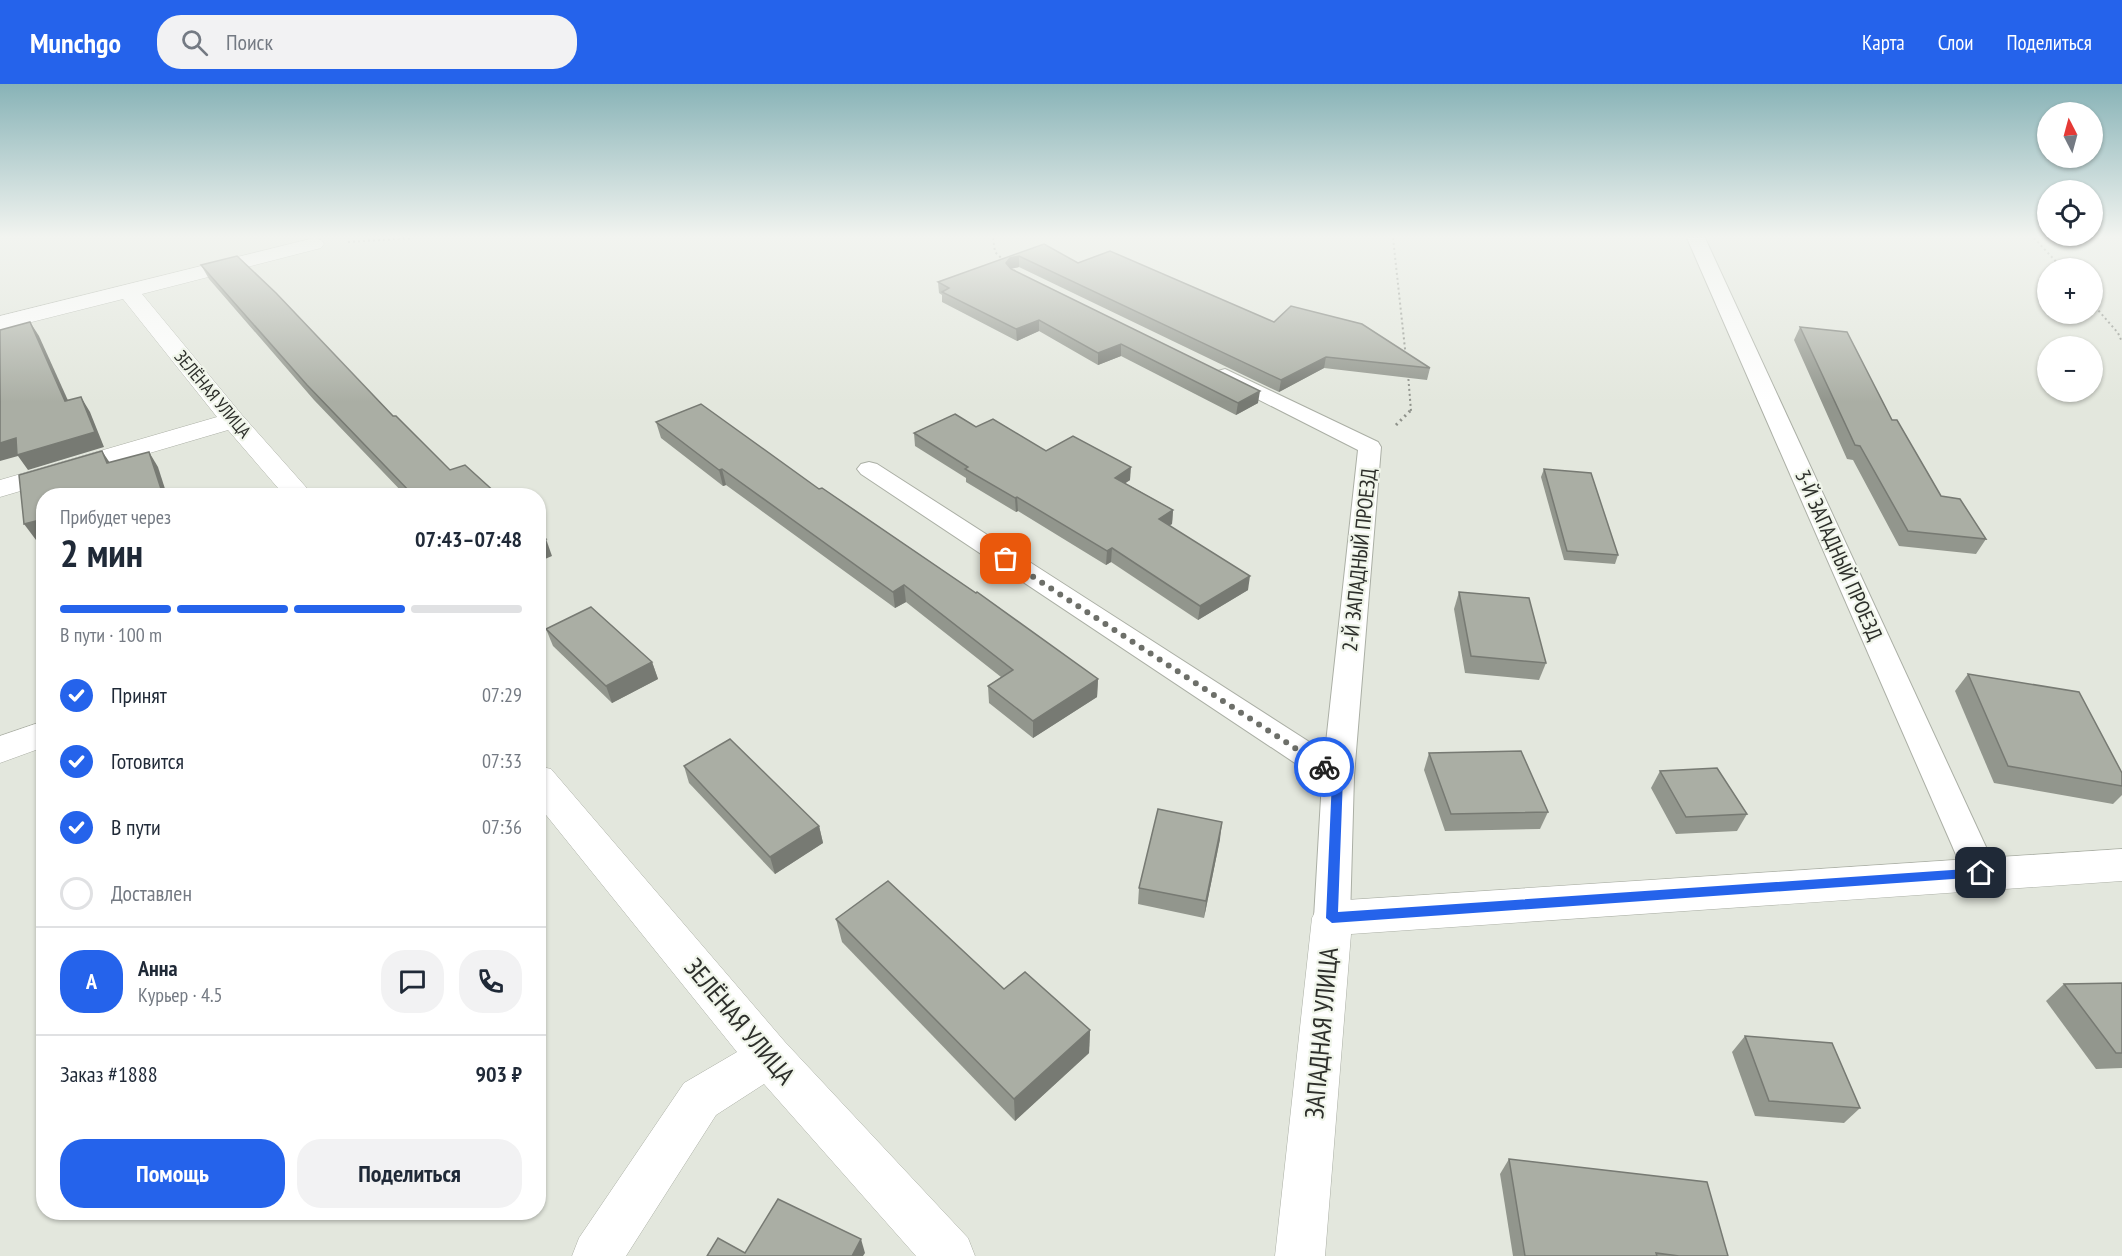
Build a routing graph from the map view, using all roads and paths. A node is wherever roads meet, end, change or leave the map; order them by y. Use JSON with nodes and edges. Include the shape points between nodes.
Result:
{"nodes":[{"id":1,"x":129,"y":292,"type":"edge"},
{"id":2,"x":126,"y":293,"type":"edge"},
{"id":3,"x":1399,"y":293,"type":"edge"},
{"id":4,"x":1721,"y":293,"type":"edge"},
{"id":5,"x":2103,"y":316,"type":"edge"},
{"id":6,"x":0,"y":323,"type":"edge"},
{"id":7,"x":2122,"y":342,"type":"edge"},
{"id":8,"x":1210,"y":368,"type":"edge"},
{"id":9,"x":233,"y":420,"type":"junction"},
{"id":10,"x":1370,"y":447,"type":"junction"},
{"id":11,"x":870,"y":469,"type":"dead end"},
{"id":12,"x":292,"y":488,"type":"edge"},
{"id":13,"x":0,"y":489,"type":"edge"},
{"id":14,"x":36,"y":737,"type":"edge"},
{"id":15,"x":0,"y":750,"type":"edge"},
{"id":16,"x":1338,"y":777,"type":"junction"},
{"id":17,"x":546,"y":789,"type":"edge"},
{"id":18,"x":2122,"y":865,"type":"edge"},
{"id":19,"x":1981,"y":873,"type":"junction"},
{"id":20,"x":1332,"y":918,"type":"junction"},
{"id":21,"x":769,"y":1057,"type":"junction"},
{"id":22,"x":597,"y":1256,"type":"edge"},
{"id":23,"x":950,"y":1256,"type":"edge"},
{"id":24,"x":1300,"y":1256,"type":"edge"}],
"edges":[{"from":1,"to":9,"type":"street","name":"ЗЕЛЁНАЯ УЛИЦА"},
{"from":2,"to":6,"type":"street"},
{"from":3,"to":10,"type":"path","via":[[1412,410]]},
{"from":4,"to":19,"type":"lane","name":"3-Й ЗАПАДНЫЙ ПРОЕЗД"},
{"from":5,"to":7,"type":"path"},
{"from":8,"to":10,"type":"lane","name":"2-Й ЗАПАДНЫЙ ПРОЕЗД"},
{"from":9,"to":12,"type":"street","name":"ЗЕЛЁНАЯ УЛИЦА"},
{"from":9,"to":13,"type":"street"},
{"from":10,"to":16,"type":"lane","name":"2-Й ЗАПАДНЫЙ ПРОЕЗД"},
{"from":11,"to":16,"type":"lane"},
{"from":14,"to":15,"type":"street"},
{"from":16,"to":20,"type":"lane","name":"2-Й ЗАПАДНЫЙ ПРОЕЗД"},
{"from":17,"to":21,"type":"street","name":"ЗЕЛЁНАЯ УЛИЦА"},
{"from":18,"to":19,"type":"street","name":"ЗАПАДНАЯ УЛИЦА"},
{"from":19,"to":20,"type":"street","name":"ЗАПАДНАЯ УЛИЦА"},
{"from":20,"to":24,"type":"street","name":"ЗАПАДНАЯ УЛИЦА"},
{"from":21,"to":22,"type":"street","via":[[700,1099]]},
{"from":21,"to":23,"type":"street","name":"ЗЕЛЁНАЯ УЛИЦА"}]}
